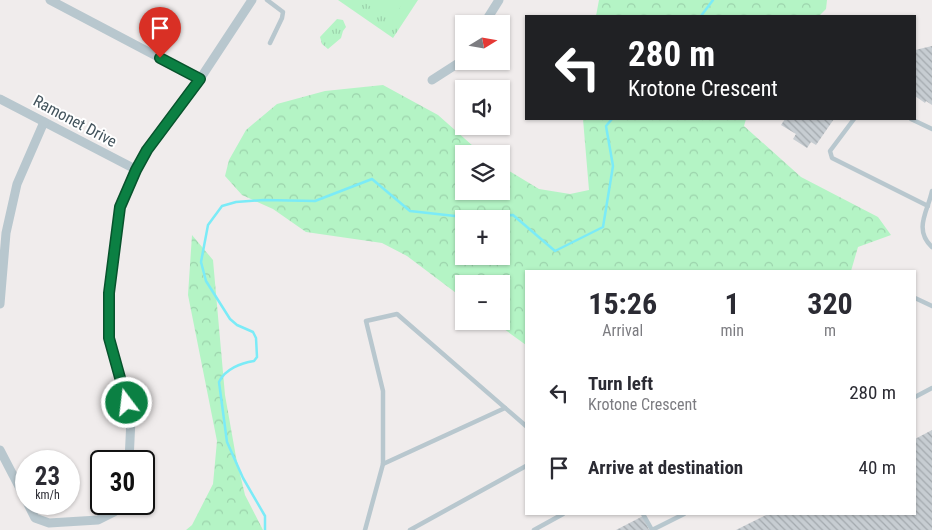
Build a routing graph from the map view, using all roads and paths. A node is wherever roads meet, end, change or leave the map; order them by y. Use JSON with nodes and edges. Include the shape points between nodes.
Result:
{"nodes":[{"id":1,"x":50,"y":0,"type":"edge"},
{"id":2,"x":252,"y":0,"type":"edge"},
{"id":3,"x":267,"y":0,"type":"edge"},
{"id":4,"x":499,"y":0,"type":"edge"},
{"id":5,"x":490,"y":15,"type":"edge"},
{"id":6,"x":270,"y":43,"type":"dead end"},
{"id":7,"x":455,"y":65,"type":"edge"},
{"id":8,"x":200,"y":79,"type":"junction"},
{"id":9,"x":432,"y":80,"type":"dead end"},
{"id":10,"x":0,"y":99,"type":"edge"},
{"id":11,"x":853,"y":120,"type":"edge"},
{"id":12,"x":912,"y":120,"type":"edge"},
{"id":13,"x":44,"y":122,"type":"junction"},
{"id":14,"x":932,"y":130,"type":"edge"},
{"id":15,"x":136,"y":170,"type":"junction"},
{"id":16,"x":932,"y":191,"type":"edge"},
{"id":17,"x":928,"y":206,"type":"junction"},
{"id":18,"x":932,"y":247,"type":"edge"},
{"id":19,"x":0,"y":298,"type":"edge"},
{"id":20,"x":916,"y":298,"type":"edge"},
{"id":21,"x":932,"y":306,"type":"edge"},
{"id":22,"x":932,"y":388,"type":"edge"},
{"id":23,"x":916,"y":396,"type":"edge"},
{"id":24,"x":505,"y":408,"type":"junction"},
{"id":25,"x":525,"y":425,"type":"edge"},
{"id":26,"x":0,"y":450,"type":"edge"},
{"id":27,"x":130,"y":450,"type":"edge"},
{"id":28,"x":383,"y":464,"type":"junction"},
{"id":29,"x":525,"y":467,"type":"edge"},
{"id":30,"x":15,"y":479,"type":"edge"},
{"id":31,"x":34,"y":515,"type":"edge"},
{"id":32,"x":108,"y":515,"type":"edge"},
{"id":33,"x":561,"y":515,"type":"edge"},
{"id":34,"x":644,"y":515,"type":"edge"},
{"id":35,"x":682,"y":515,"type":"edge"},
{"id":36,"x":365,"y":530,"type":"edge"},
{"id":37,"x":410,"y":530,"type":"edge"},
{"id":38,"x":534,"y":530,"type":"edge"}],
"edges":[{"from":1,"to":8,"type":"street"},
{"from":2,"to":8,"type":"street"},
{"from":3,"to":6,"type":"lane","via":[[283,12]]},
{"from":4,"to":5,"type":"street"},
{"from":7,"to":9,"type":"street"},
{"from":8,"to":15,"type":"street","via":[[147,150]]},
{"from":10,"to":13,"type":"street","name":"Ramonet Drive"},
{"from":11,"to":17,"type":"lane","via":[[830,151],[832,158]]},
{"from":12,"to":14,"type":"lane"},
{"from":13,"to":15,"type":"street","name":"Ramonet Drive"},
{"from":13,"to":19,"type":"street","via":[[17,184],[6,233]]},
{"from":15,"to":27,"type":"street","via":[[120,207],[109,293],[109,338],[132,419]]},
{"from":16,"to":17,"type":"lane"},
{"from":17,"to":18,"type":"lane","via":[[922,226]]},
{"from":20,"to":21,"type":"lane"},
{"from":22,"to":23,"type":"lane"},
{"from":24,"to":25,"type":"lane"},
{"from":24,"to":28,"type":"lane"},
{"from":24,"to":28,"type":"lane","via":[[397,314],[366,321],[383,391]]},
{"from":26,"to":30,"type":"street"},
{"from":28,"to":36,"type":"lane"},
{"from":29,"to":37,"type":"lane"},
{"from":31,"to":32,"type":"street","via":[[49,523],[98,520]]},
{"from":33,"to":38,"type":"lane"},
{"from":34,"to":35,"type":"lane","via":[[652,530]]}]}
